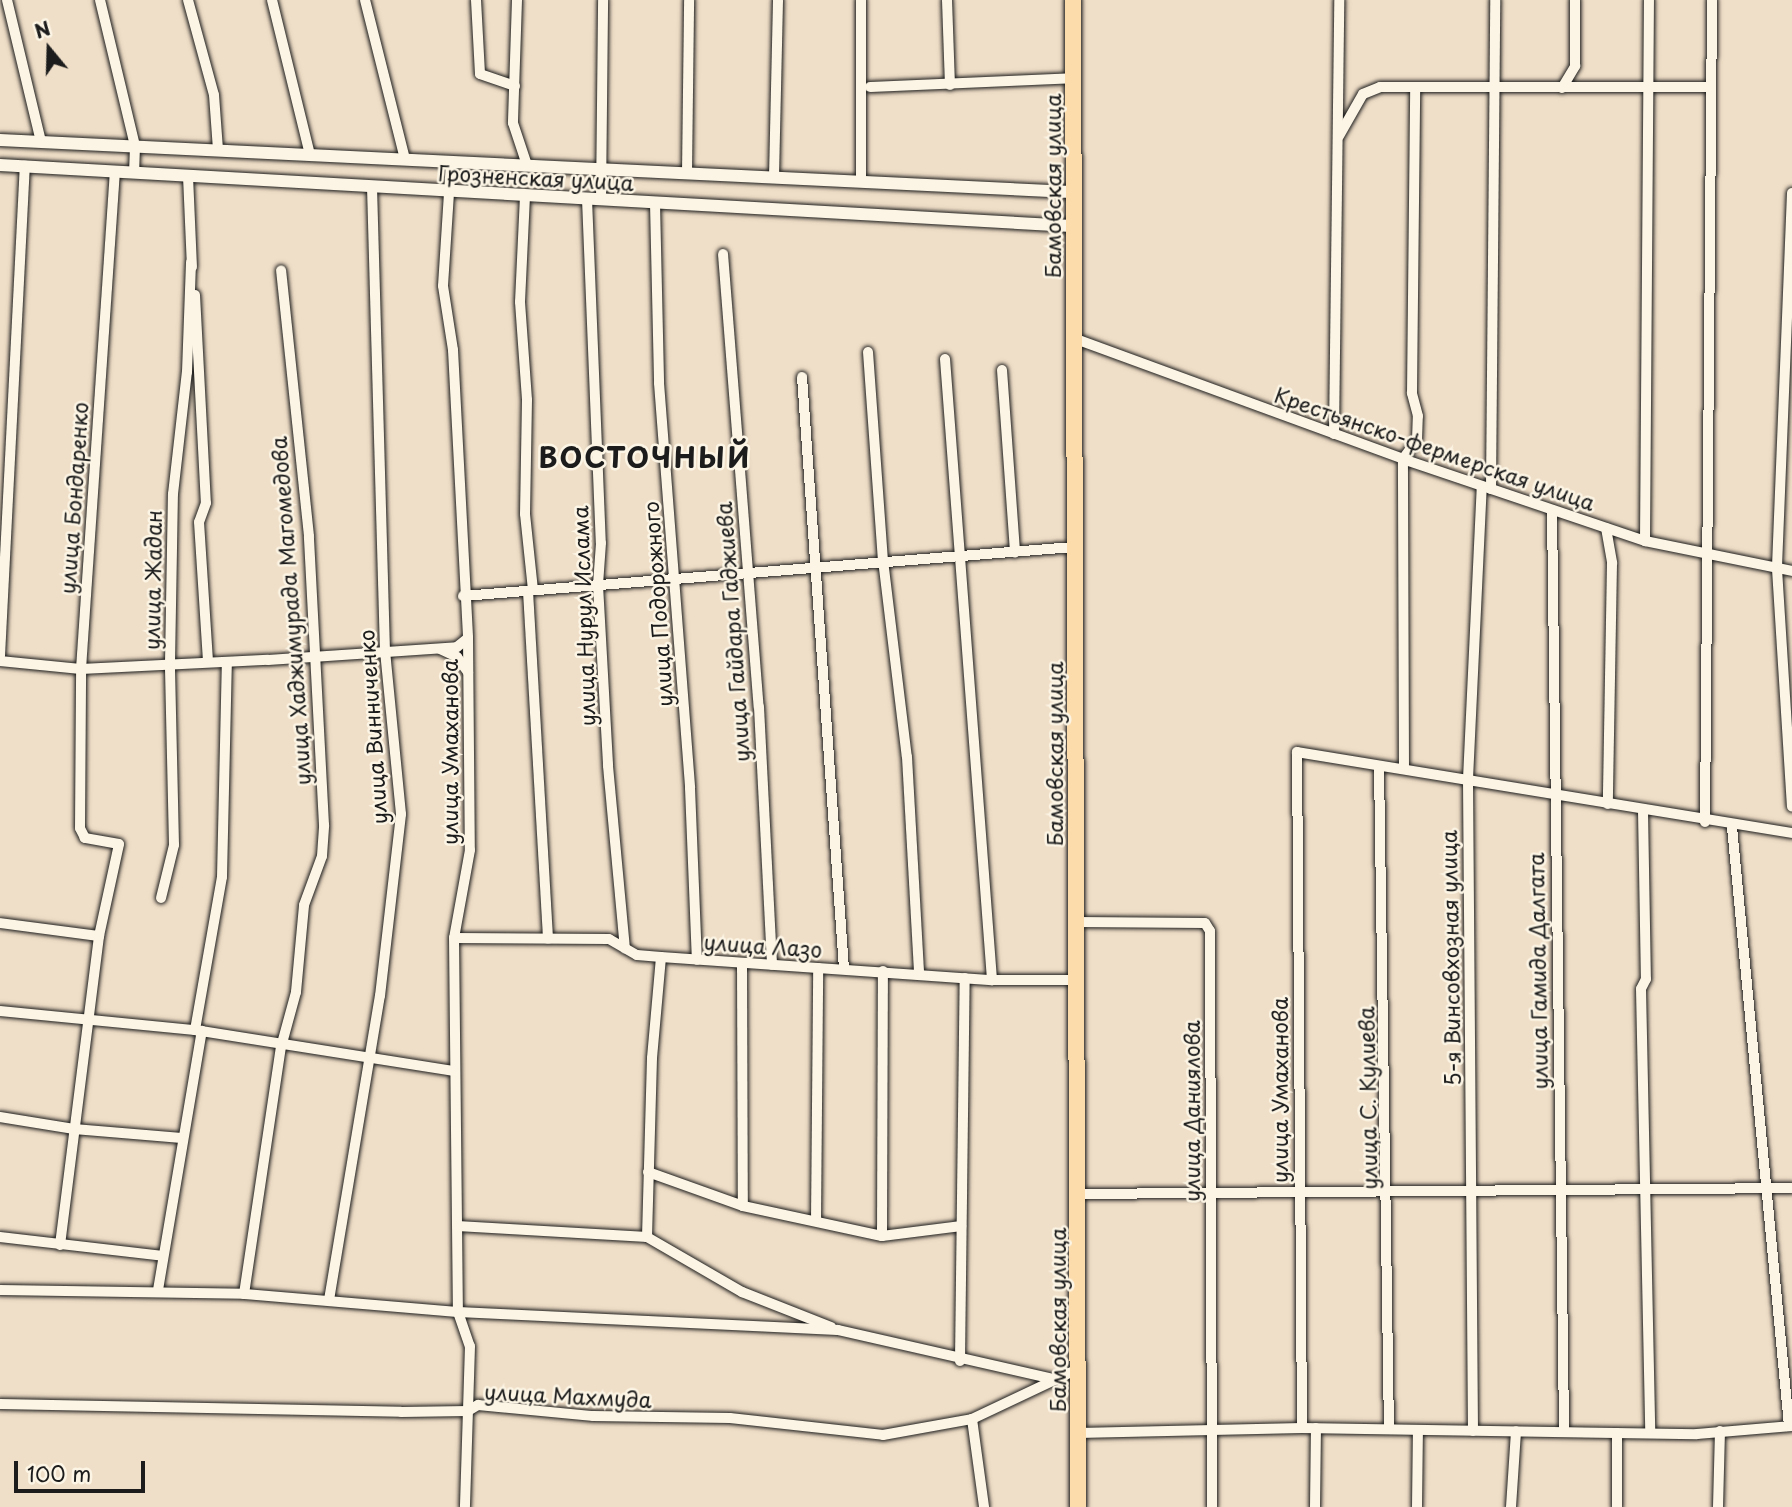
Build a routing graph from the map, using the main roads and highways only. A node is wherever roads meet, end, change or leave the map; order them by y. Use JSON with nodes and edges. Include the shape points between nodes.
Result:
{"nodes":[{"id":1,"x":1073,"y":0,"type":"edge"},
{"id":2,"x":1077,"y":1507,"type":"edge"}],
"edges":[{"from":1,"to":2,"type":"highway","name":"Бамовская улица"}]}
